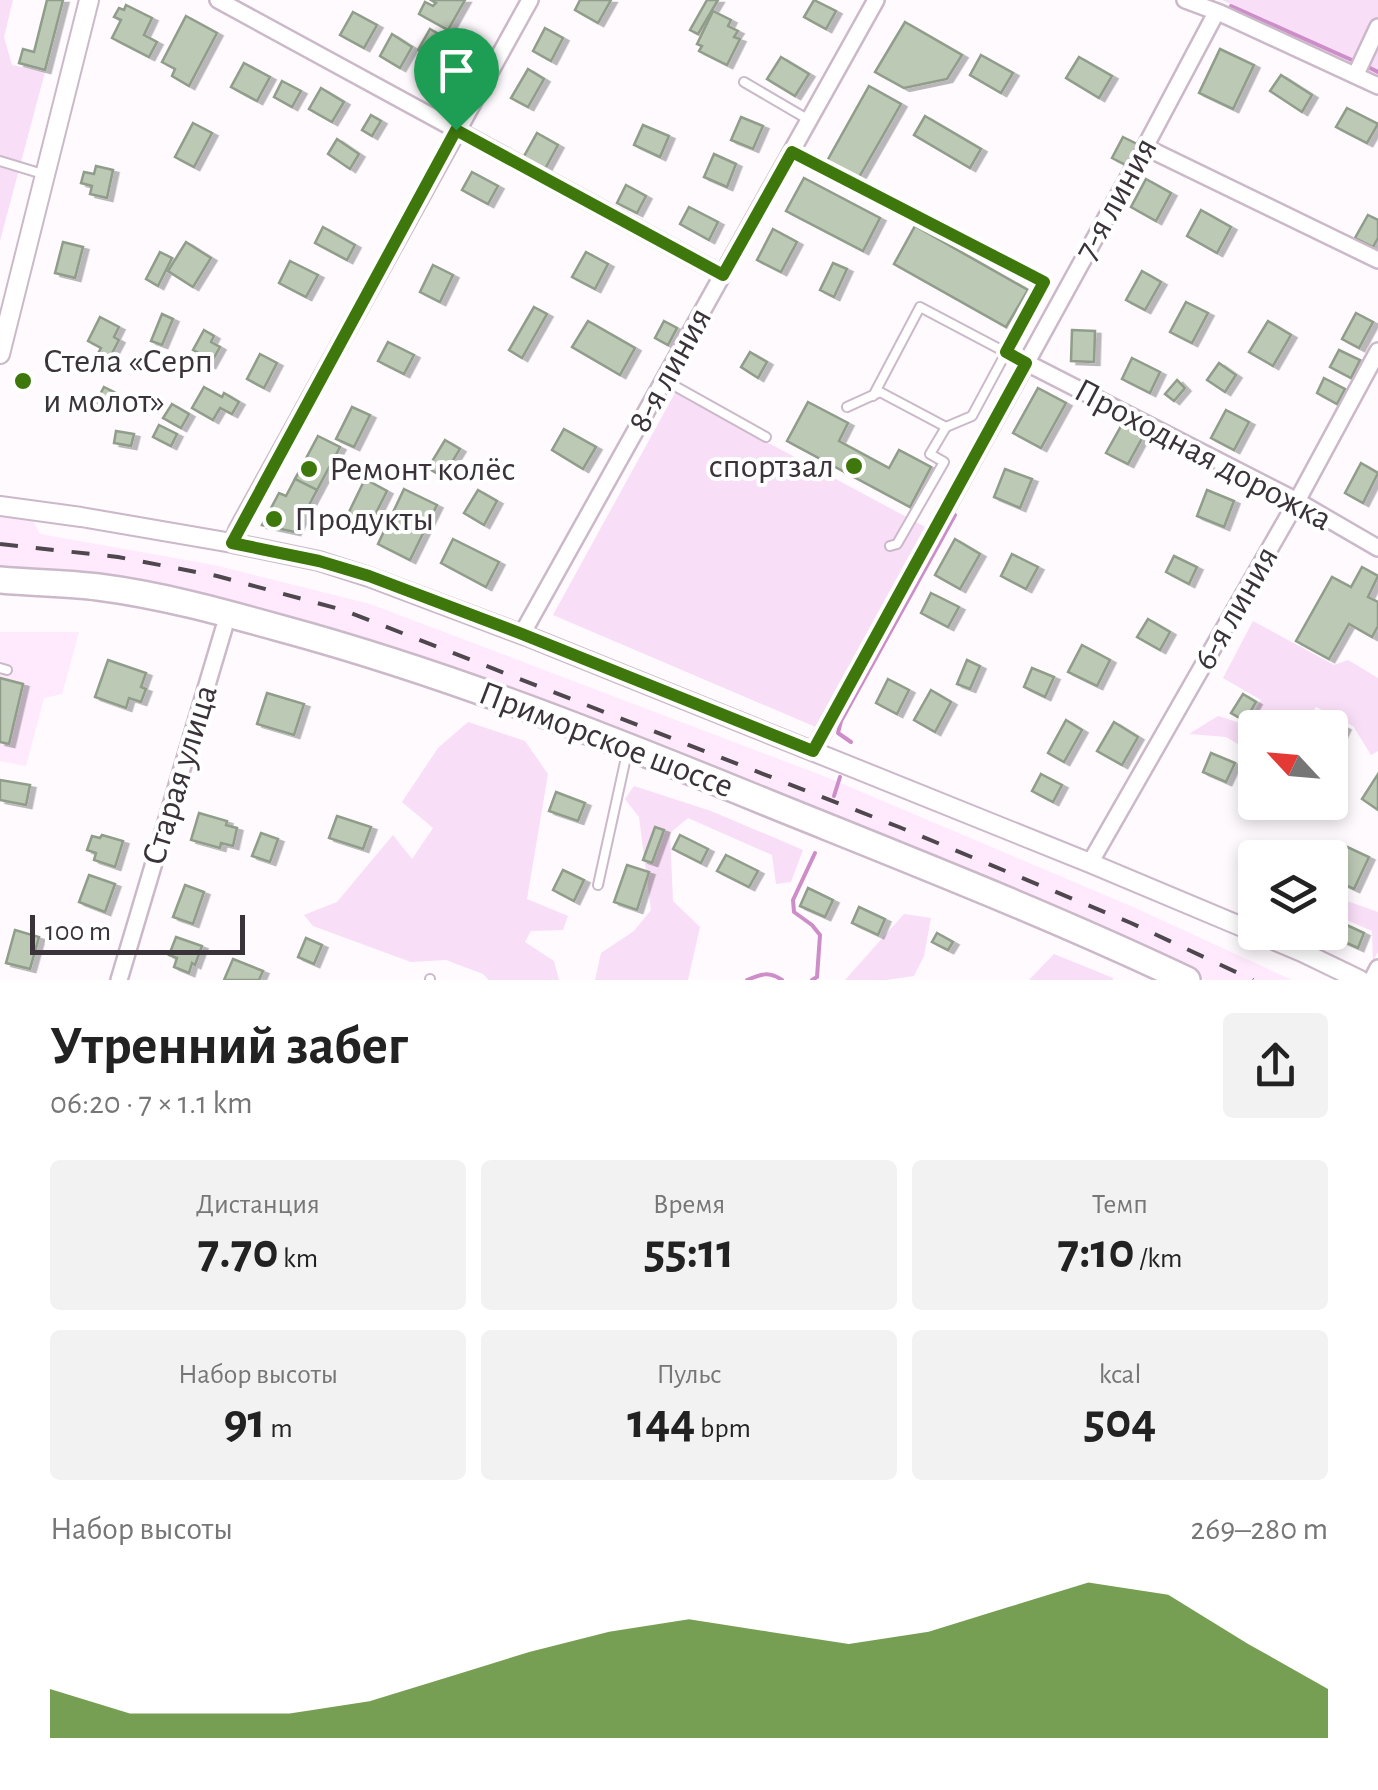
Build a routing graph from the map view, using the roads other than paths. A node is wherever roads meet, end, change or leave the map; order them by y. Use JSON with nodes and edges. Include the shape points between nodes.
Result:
{"nodes":[{"id":1,"x":89,"y":0,"type":"edge"},
{"id":2,"x":218,"y":0,"type":"edge"},
{"id":3,"x":530,"y":0,"type":"edge"},
{"id":4,"x":876,"y":0,"type":"edge"},
{"id":5,"x":1185,"y":0,"type":"edge"},
{"id":6,"x":1220,"y":9,"type":"edge"},
{"id":7,"x":1378,"y":27,"type":"edge"},
{"id":8,"x":1356,"y":74,"type":"junction"},
{"id":9,"x":744,"y":82,"type":"dead end"},
{"id":10,"x":1378,"y":86,"type":"edge"},
{"id":11,"x":809,"y":120,"type":"junction"},
{"id":12,"x":456,"y":130,"type":"junction"},
{"id":13,"x":1145,"y":147,"type":"junction"},
{"id":14,"x":792,"y":152,"type":"junction"},
{"id":15,"x":0,"y":161,"type":"edge"},
{"id":16,"x":46,"y":175,"type":"junction"},
{"id":17,"x":1378,"y":260,"type":"edge"},
{"id":18,"x":723,"y":275,"type":"junction"},
{"id":19,"x":1378,"y":350,"type":"edge"},
{"id":20,"x":1006,"y":352,"type":"junction"},
{"id":21,"x":0,"y":354,"type":"edge"},
{"id":22,"x":1026,"y":363,"type":"junction"},
{"id":23,"x":664,"y":380,"type":"junction"},
{"id":24,"x":873,"y":396,"type":"junction"},
{"id":25,"x":848,"y":407,"type":"dead end"},
{"id":26,"x":946,"y":427,"type":"junction"},
{"id":27,"x":766,"y":437,"type":"dead end"},
{"id":28,"x":1297,"y":500,"type":"junction"},
{"id":29,"x":0,"y":506,"type":"edge"},
{"id":30,"x":232,"y":543,"type":"junction"},
{"id":31,"x":890,"y":546,"type":"dead end"},
{"id":32,"x":1378,"y":548,"type":"edge"},
{"id":33,"x":0,"y":580,"type":"edge"},
{"id":34,"x":0,"y":598,"type":"edge"},
{"id":35,"x":224,"y":628,"type":"junction"},
{"id":36,"x":522,"y":634,"type":"junction"},
{"id":37,"x":813,"y":751,"type":"junction"},
{"id":38,"x":625,"y":762,"type":"junction"},
{"id":39,"x":1090,"y":863,"type":"junction"},
{"id":40,"x":598,"y":885,"type":"dead end"},
{"id":41,"x":1378,"y":968,"type":"edge"},
{"id":42,"x":119,"y":980,"type":"edge"},
{"id":43,"x":1153,"y":980,"type":"edge"},
{"id":44,"x":1187,"y":980,"type":"edge"},
{"id":45,"x":1360,"y":980,"type":"edge"},
{"id":46,"x":1372,"y":980,"type":"edge"}],
"edges":[{"from":1,"to":16,"type":"street"},
{"from":2,"to":12,"type":"street"},
{"from":3,"to":12,"type":"street"},
{"from":4,"to":11,"type":"street","name":"8-я линия"},
{"from":5,"to":6,"type":"street"},
{"from":6,"to":8,"type":"street"},
{"from":6,"to":13,"type":"street","name":"7-я линия"},
{"from":7,"to":8,"type":"street"},
{"from":8,"to":10,"type":"street"},
{"from":9,"to":11,"type":"lane"},
{"from":11,"to":14,"type":"street","name":"8-я линия"},
{"from":12,"to":18,"type":"street"},
{"from":12,"to":30,"type":"street"},
{"from":13,"to":17,"type":"street"},
{"from":13,"to":22,"type":"street","name":"7-я линия"},
{"from":14,"to":18,"type":"street","name":"8-я линия"},
{"from":14,"to":20,"type":"lane","via":[[1044,282]]},
{"from":15,"to":16,"type":"lane"},
{"from":16,"to":21,"type":"street"},
{"from":18,"to":23,"type":"street","name":"8-я линия"},
{"from":19,"to":28,"type":"street","name":"6-я линия"},
{"from":20,"to":22,"type":"lane"},
{"from":20,"to":24,"type":"lane","via":[[920,306]]},
{"from":20,"to":26,"type":"lane","via":[[972,416]]},
{"from":22,"to":28,"type":"street","name":"Проходная дорожка"},
{"from":22,"to":37,"type":"street","name":"7-я линия"},
{"from":23,"to":27,"type":"lane"},
{"from":23,"to":36,"type":"street","name":"8-я линия"},
{"from":24,"to":25,"type":"lane"},
{"from":24,"to":26,"type":"lane","via":[[880,392]]},
{"from":26,"to":31,"type":"lane","via":[[930,454],[944,462]]},
{"from":28,"to":32,"type":"street","name":"Проходная дорожка"},
{"from":28,"to":39,"type":"street","name":"6-я линия"},
{"from":29,"to":30,"type":"street"},
{"from":30,"to":36,"type":"street","via":[[341,567]]},
{"from":33,"to":44,"type":"highway","name":"Приморское шоссе","via":[[177,601],[464,684],[931,868]]},
{"from":34,"to":35,"type":"highway","name":"Приморское шоссе","via":[[97,602]]},
{"from":35,"to":38,"type":"highway","name":"Приморское шоссе","via":[[400,679]]},
{"from":35,"to":42,"type":"street","name":"Старая улица"},
{"from":36,"to":37,"type":"street"},
{"from":37,"to":39,"type":"street"},
{"from":38,"to":40,"type":"lane"},
{"from":38,"to":43,"type":"highway","name":"Приморское шоссе"},
{"from":39,"to":45,"type":"street"},
{"from":41,"to":46,"type":"street"}]}
